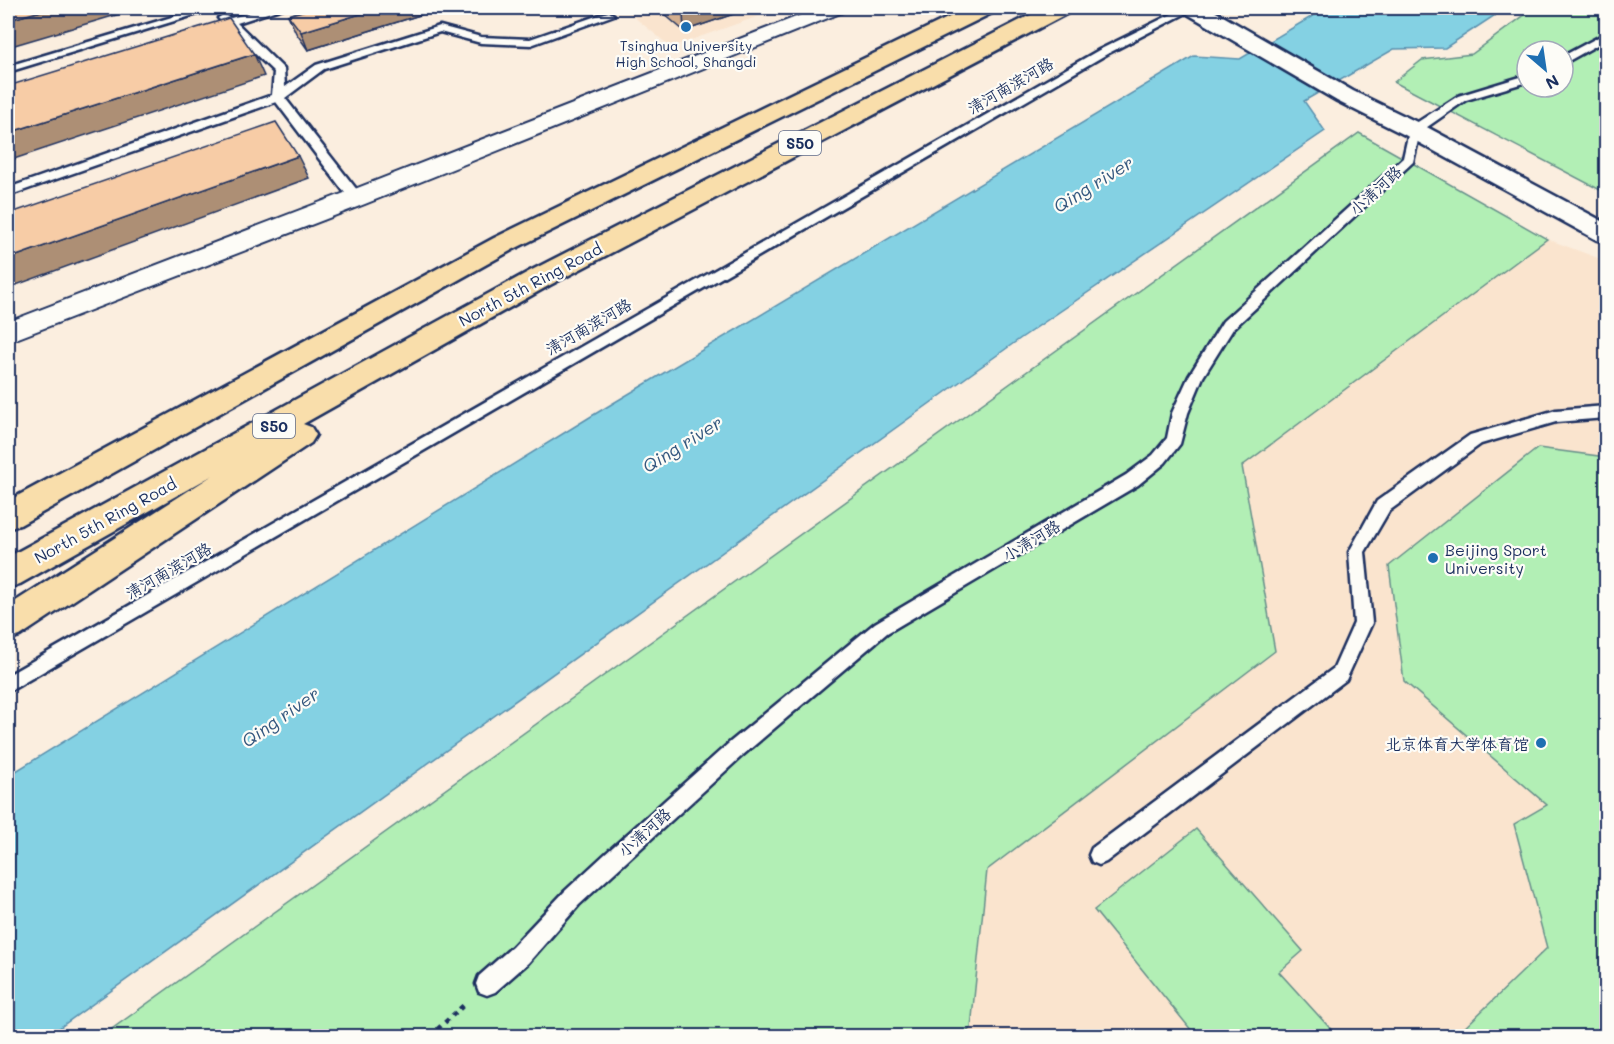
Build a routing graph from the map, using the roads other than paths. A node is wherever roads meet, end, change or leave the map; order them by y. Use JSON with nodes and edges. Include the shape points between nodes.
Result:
{"nodes":[{"id":1,"x":211,"y":8,"type":"edge"},
{"id":2,"x":278,"y":8,"type":"edge"},
{"id":3,"x":836,"y":8,"type":"edge"},
{"id":4,"x":984,"y":8,"type":"edge"},
{"id":5,"x":1060,"y":8,"type":"edge"},
{"id":6,"x":1193,"y":8,"type":"edge"},
{"id":7,"x":609,"y":15,"type":"dead end"},
{"id":8,"x":229,"y":22,"type":"junction"},
{"id":9,"x":1606,"y":36,"type":"edge"},
{"id":10,"x":1575,"y":54,"type":"edge"},
{"id":11,"x":8,"y":69,"type":"edge"},
{"id":12,"x":1515,"y":82,"type":"edge"},
{"id":13,"x":278,"y":97,"type":"junction"},
{"id":14,"x":1414,"y":130,"type":"junction"},
{"id":15,"x":8,"y":192,"type":"edge"},
{"id":16,"x":356,"y":198,"type":"junction"},
{"id":17,"x":1606,"y":234,"type":"edge"},
{"id":18,"x":540,"y":278,"type":"junction"},
{"id":19,"x":8,"y":332,"type":"edge"},
{"id":20,"x":1606,"y":412,"type":"edge"},
{"id":21,"x":8,"y":516,"type":"edge"},
{"id":22,"x":8,"y":574,"type":"edge"},
{"id":23,"x":8,"y":625,"type":"edge"},
{"id":24,"x":8,"y":684,"type":"edge"},
{"id":25,"x":1099,"y":855,"type":"dead end"},
{"id":26,"x":487,"y":984,"type":"road end"}],
"edges":[{"from":1,"to":8,"type":"lane"},
{"from":1,"to":11,"type":"lane"},
{"from":2,"to":8,"type":"lane"},
{"from":3,"to":16,"type":"street"},
{"from":4,"to":21,"type":"highway","number":"S50","via":[[503,244]]},
{"from":5,"to":18,"type":"highway","name":"North 5th Ring Road","number":"S50"},
{"from":6,"to":14,"type":"street","via":[[1345,96]]},
{"from":6,"to":24,"type":"lane","name":"清河南滨河路","via":[[1103,52]]},
{"from":7,"to":13,"type":"lane","via":[[531,42],[481,40],[440,29],[320,68]]},
{"from":8,"to":13,"type":"lane","via":[[280,71]]},
{"from":9,"to":10,"type":"lane"},
{"from":12,"to":14,"type":"lane","via":[[1462,98]]},
{"from":13,"to":15,"type":"lane"},
{"from":13,"to":16,"type":"lane"},
{"from":14,"to":17,"type":"street"},
{"from":14,"to":26,"type":"lane","name":"小清河路","via":[[1409,159],[1228,325],[1196,376],[1180,413],[1174,440],[1159,459],[1132,480],[881,628],[736,749],[627,847]]},
{"from":16,"to":19,"type":"street"},
{"from":18,"to":22,"type":"highway","name":"North 5th Ring Road","number":"S50"},
{"from":18,"to":23,"type":"highway"},
{"from":20,"to":25,"type":"lane","via":[[1556,416],[1476,440],[1383,506],[1358,552],[1363,623],[1341,674]]}]}
